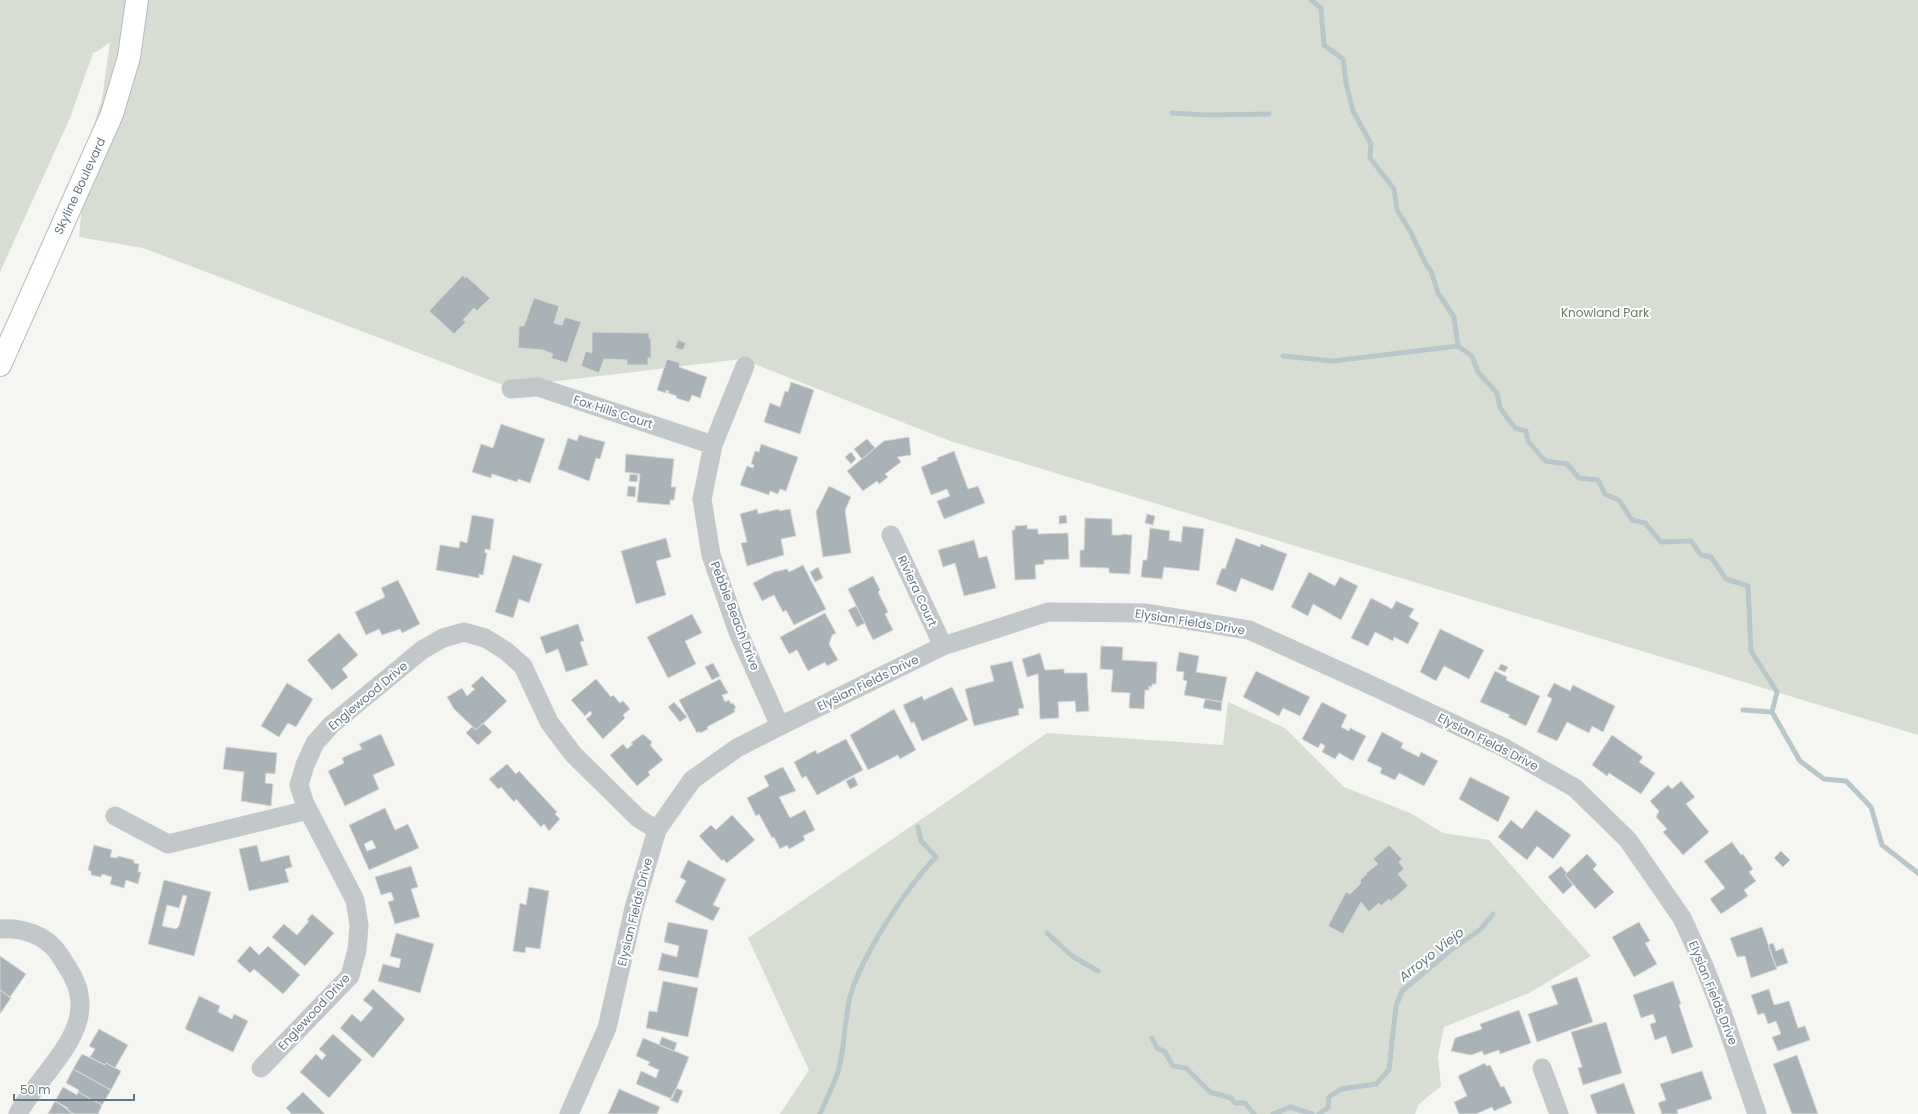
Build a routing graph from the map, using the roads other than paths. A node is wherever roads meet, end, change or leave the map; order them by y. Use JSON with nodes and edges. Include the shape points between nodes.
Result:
{"nodes":[{"id":1,"x":137,"y":0,"type":"edge"},
{"id":2,"x":0,"y":365,"type":"edge"},
{"id":3,"x":745,"y":366,"type":"dead end"},
{"id":4,"x":511,"y":389,"type":"dead end"},
{"id":5,"x":713,"y":445,"type":"junction"},
{"id":6,"x":891,"y":535,"type":"dead end"},
{"id":7,"x":943,"y":646,"type":"junction"},
{"id":8,"x":780,"y":726,"type":"junction"},
{"id":9,"x":308,"y":810,"type":"junction"},
{"id":10,"x":115,"y":816,"type":"dead end"},
{"id":11,"x":657,"y":830,"type":"junction"},
{"id":12,"x":0,"y":929,"type":"edge"},
{"id":13,"x":262,"y":1068,"type":"dead end"},
{"id":14,"x":1542,"y":1068,"type":"dead end"},
{"id":15,"x":18,"y":1114,"type":"edge"},
{"id":16,"x":569,"y":1114,"type":"edge"},
{"id":17,"x":1559,"y":1114,"type":"edge"},
{"id":18,"x":1757,"y":1114,"type":"edge"}],
"edges":[{"from":1,"to":2,"type":"main road","name":"Skyline Boulevard","via":[[129,58],[112,114]]},
{"from":3,"to":5,"type":"street","name":"Pebble Beach Drive"},
{"from":4,"to":5,"type":"street","name":"Fox Hills Court","via":[[538,387]]},
{"from":5,"to":8,"type":"street","name":"Pebble Beach Drive","via":[[702,499],[711,555],[738,632]]},
{"from":6,"to":7,"type":"street","name":"Riviera Court"},
{"from":7,"to":8,"type":"street","name":"Elysian Fields Drive"},
{"from":7,"to":18,"type":"street","name":"Elysian Fields Drive","via":[[1048,612],[1145,613],[1249,630],[1503,747],[1575,788],[1628,840],[1682,918],[1723,1015]]},
{"from":8,"to":11,"type":"street","name":"Elysian Fields Drive","via":[[737,748],[692,780]]},
{"from":9,"to":10,"type":"street","via":[[168,844]]},
{"from":9,"to":11,"type":"street","name":"Englewood Drive","via":[[299,785],[315,743],[331,725],[422,650],[443,638],[464,632],[485,638],[523,666],[549,722],[573,754],[638,818]]},
{"from":9,"to":13,"type":"street","name":"Englewood Drive","via":[[355,900],[359,925],[357,950],[350,976]]},
{"from":11,"to":16,"type":"street","name":"Elysian Fields Drive","via":[[634,908],[607,1028]]},
{"from":12,"to":15,"type":"street","via":[[9,928],[34,933],[56,950],[71,974],[79,995],[78,1020],[69,1042],[24,1101]]},
{"from":14,"to":17,"type":"street"}]}
